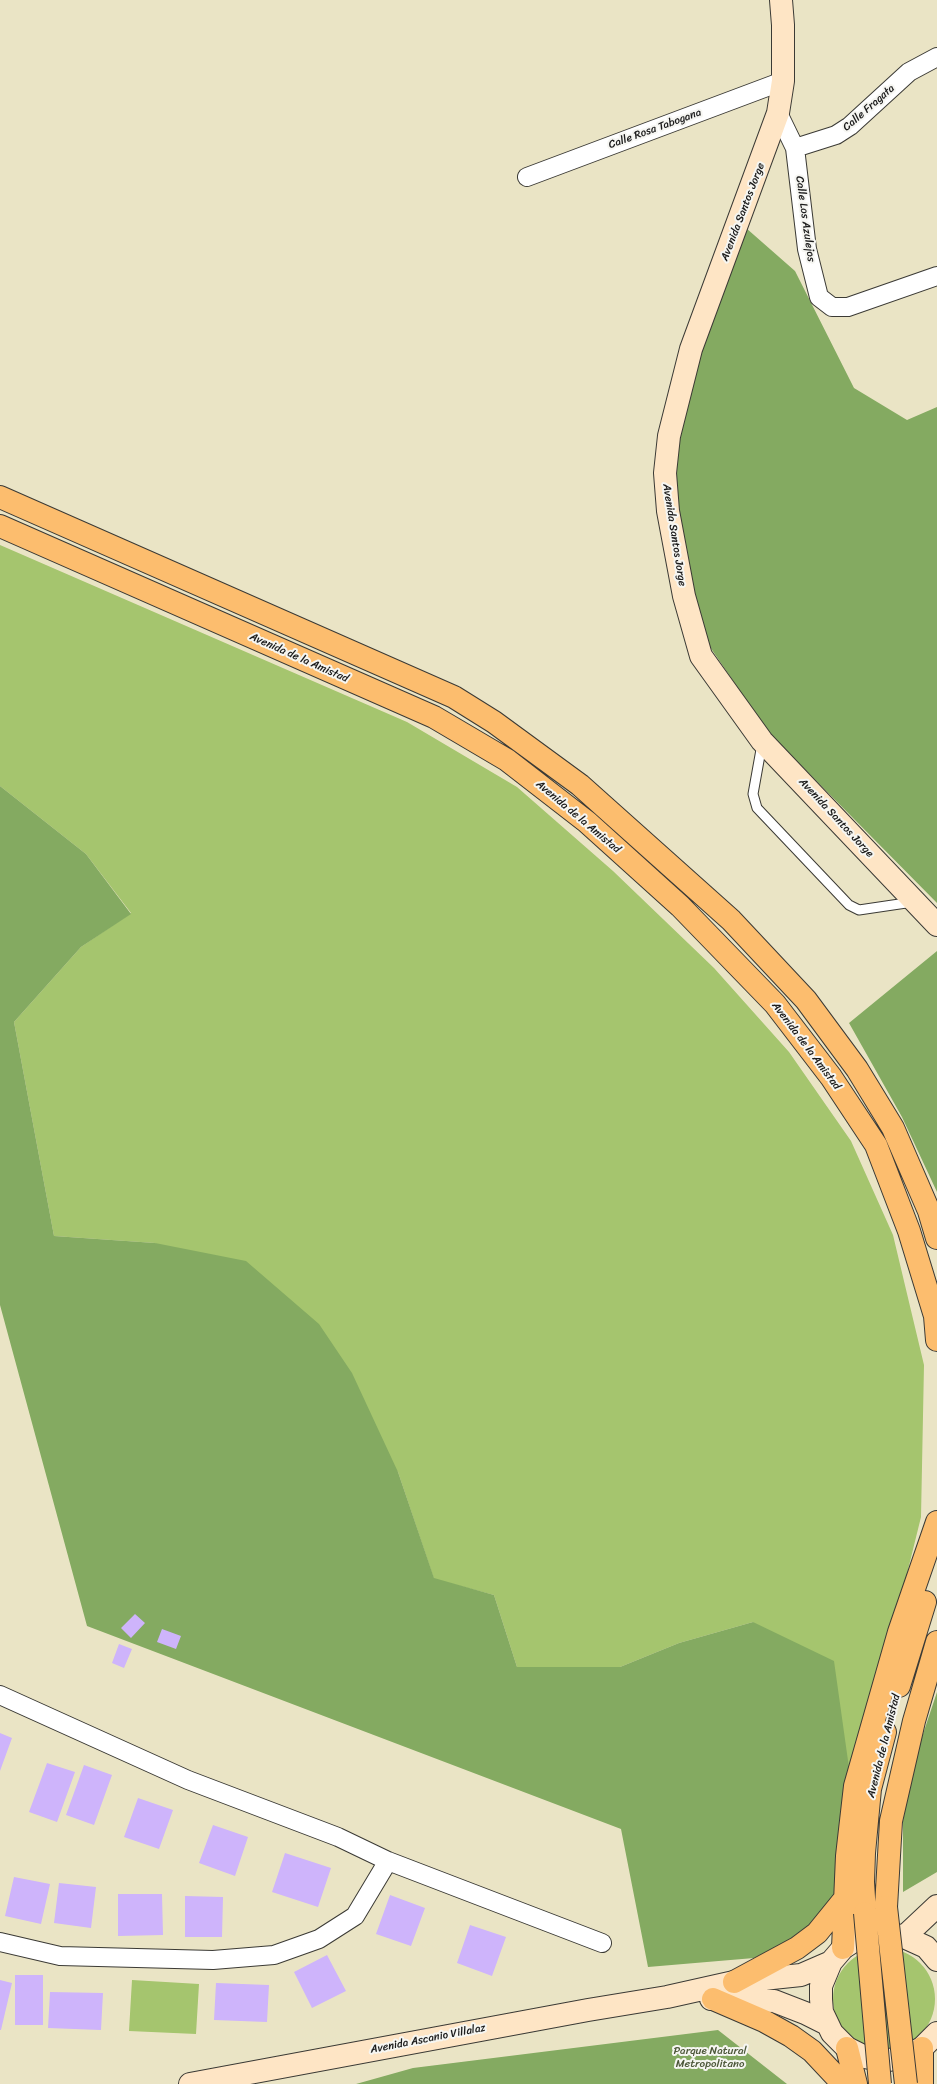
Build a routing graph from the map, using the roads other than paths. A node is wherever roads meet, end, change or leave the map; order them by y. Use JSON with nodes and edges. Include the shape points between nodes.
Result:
{"nodes":[{"id":1,"x":780,"y":0,"type":"edge"},
{"id":2,"x":937,"y":57,"type":"edge"},
{"id":3,"x":783,"y":82,"type":"junction"},
{"id":4,"x":778,"y":113,"type":"junction"},
{"id":5,"x":795,"y":148,"type":"junction"},
{"id":6,"x":526,"y":177,"type":"dead end"},
{"id":7,"x":937,"y":276,"type":"edge"},
{"id":8,"x":0,"y":497,"type":"edge"},
{"id":9,"x":0,"y":526,"type":"edge"},
{"id":10,"x":762,"y":741,"type":"junction"},
{"id":11,"x":914,"y":901,"type":"junction"},
{"id":12,"x":937,"y":925,"type":"edge"},
{"id":13,"x":937,"y":1238,"type":"edge"},
{"id":14,"x":937,"y":1340,"type":"edge"},
{"id":15,"x":937,"y":1522,"type":"edge"},
{"id":16,"x":937,"y":1532,"type":"edge"},
{"id":17,"x":937,"y":1642,"type":"edge"},
{"id":18,"x":0,"y":1695,"type":"edge"},
{"id":19,"x":388,"y":1861,"type":"junction"},
{"id":20,"x":847,"y":1896,"type":"junction"},
{"id":21,"x":937,"y":1906,"type":"edge"},
{"id":22,"x":875,"y":1910,"type":"junction"},
{"id":23,"x":904,"y":1937,"type":"junction"},
{"id":24,"x":0,"y":1942,"type":"edge"},
{"id":25,"x":602,"y":1943,"type":"dead end"},
{"id":26,"x":837,"y":1955,"type":"junction"},
{"id":27,"x":937,"y":1960,"type":"edge"},
{"id":28,"x":734,"y":1982,"type":"junction"},
{"id":29,"x":667,"y":1997,"type":"junction"},
{"id":30,"x":713,"y":1999,"type":"junction"},
{"id":31,"x":827,"y":2024,"type":"junction"},
{"id":32,"x":937,"y":2032,"type":"edge"},
{"id":33,"x":847,"y":2048,"type":"junction"},
{"id":34,"x":922,"y":2048,"type":"junction"},
{"id":35,"x":190,"y":2084,"type":"edge"},
{"id":36,"x":843,"y":2084,"type":"edge"},
{"id":37,"x":856,"y":2084,"type":"edge"},
{"id":38,"x":880,"y":2084,"type":"edge"},
{"id":39,"x":906,"y":2084,"type":"edge"},
{"id":40,"x":922,"y":2084,"type":"edge"}],
"edges":[{"from":1,"to":3,"type":"main road","name":"Avenida Santos Jorge","via":[[783,25]]},
{"from":2,"to":5,"type":"street","name":"Calle Fragata","via":[[909,72],[850,126],[836,135]]},
{"from":3,"to":4,"type":"main road","name":"Avenida Santos Jorge"},
{"from":3,"to":6,"type":"street","name":"Calle Rosa Tabogana"},
{"from":4,"to":5,"type":"street","name":"Calle Los Azulejos"},
{"from":4,"to":10,"type":"main road","name":"Avenida Santos Jorge","via":[[691,349],[669,436],[665,474],[668,511],[684,596],[701,656]]},
{"from":5,"to":7,"type":"street","name":"Calle Los Azulejos","via":[[807,249],[819,297],[832,307],[848,307]]},
{"from":8,"to":13,"type":"main road","via":[[454,697],[494,722],[580,785],[731,920],[806,1000],[857,1069],[893,1128],[929,1211]]},
{"from":9,"to":14,"type":"main road","name":"Avenida de la Amistad","via":[[434,717],[507,760],[587,822],[680,906],[776,1004],[831,1077],[876,1145],[909,1231],[935,1316]]},
{"from":10,"to":11,"type":"main road","name":"Avenida Santos Jorge"},
{"from":10,"to":11,"type":"lane","via":[[753,794],[757,808],[849,905],[859,910]]},
{"from":11,"to":12,"type":"main road","name":"Avenida Santos Jorge"},
{"from":15,"to":20,"type":"main road","via":[[899,1632],[854,1786]]},
{"from":16,"to":22,"type":"main road","name":"Avenida de la Amistad","via":[[925,1602],[870,1789],[864,1875]]},
{"from":17,"to":22,"type":"main road","name":"Avenida de la Amistad","via":[[896,1794]]},
{"from":18,"to":19,"type":"street","via":[[188,1780],[338,1837]]},
{"from":19,"to":24,"type":"street","via":[[355,1916],[319,1939],[274,1955],[213,1960],[60,1956]]},
{"from":19,"to":25,"type":"street"},
{"from":20,"to":26,"type":"main road"},
{"from":20,"to":28,"type":"main road","via":[[817,1933],[797,1948]]},
{"from":21,"to":23,"type":"main road"},
{"from":22,"to":38,"type":"main road","name":"Avenida de la Amistad","bridge":true},
{"from":22,"to":39,"type":"main road","name":"Avenida de la Amistad","bridge":true},
{"from":23,"to":26,"type":"main road","name":"Avenida Ascanio Villalaz","via":[[873,1934],[857,1939]]},
{"from":23,"to":27,"type":"main road","name":"Avenida Ascanio Villalaz","via":[[926,1947]]},
{"from":26,"to":28,"type":"main road","name":"Avenida Ascanio Villalaz","via":[[801,1975]]},
{"from":26,"to":31,"type":"main road","via":[[821,1986],[822,2012]]},
{"from":28,"to":29,"type":"main road","name":"Avenida Ascanio Villalaz"},
{"from":29,"to":30,"type":"main road","name":"Avenida Ascanio Villalaz"},
{"from":29,"to":35,"type":"main road","name":"Avenida Ascanio Villalaz"},
{"from":30,"to":31,"type":"main road","name":"Avenida Ascanio Villalaz","via":[[774,2001]]},
{"from":30,"to":36,"type":"main road","via":[[791,2036],[812,2051]]},
{"from":31,"to":33,"type":"main road","via":[[835,2038]]},
{"from":32,"to":34,"type":"main road"},
{"from":33,"to":34,"type":"main road","via":[[865,2057],[884,2060],[904,2057]]},
{"from":33,"to":37,"type":"main road"},
{"from":34,"to":40,"type":"main road"}]}
